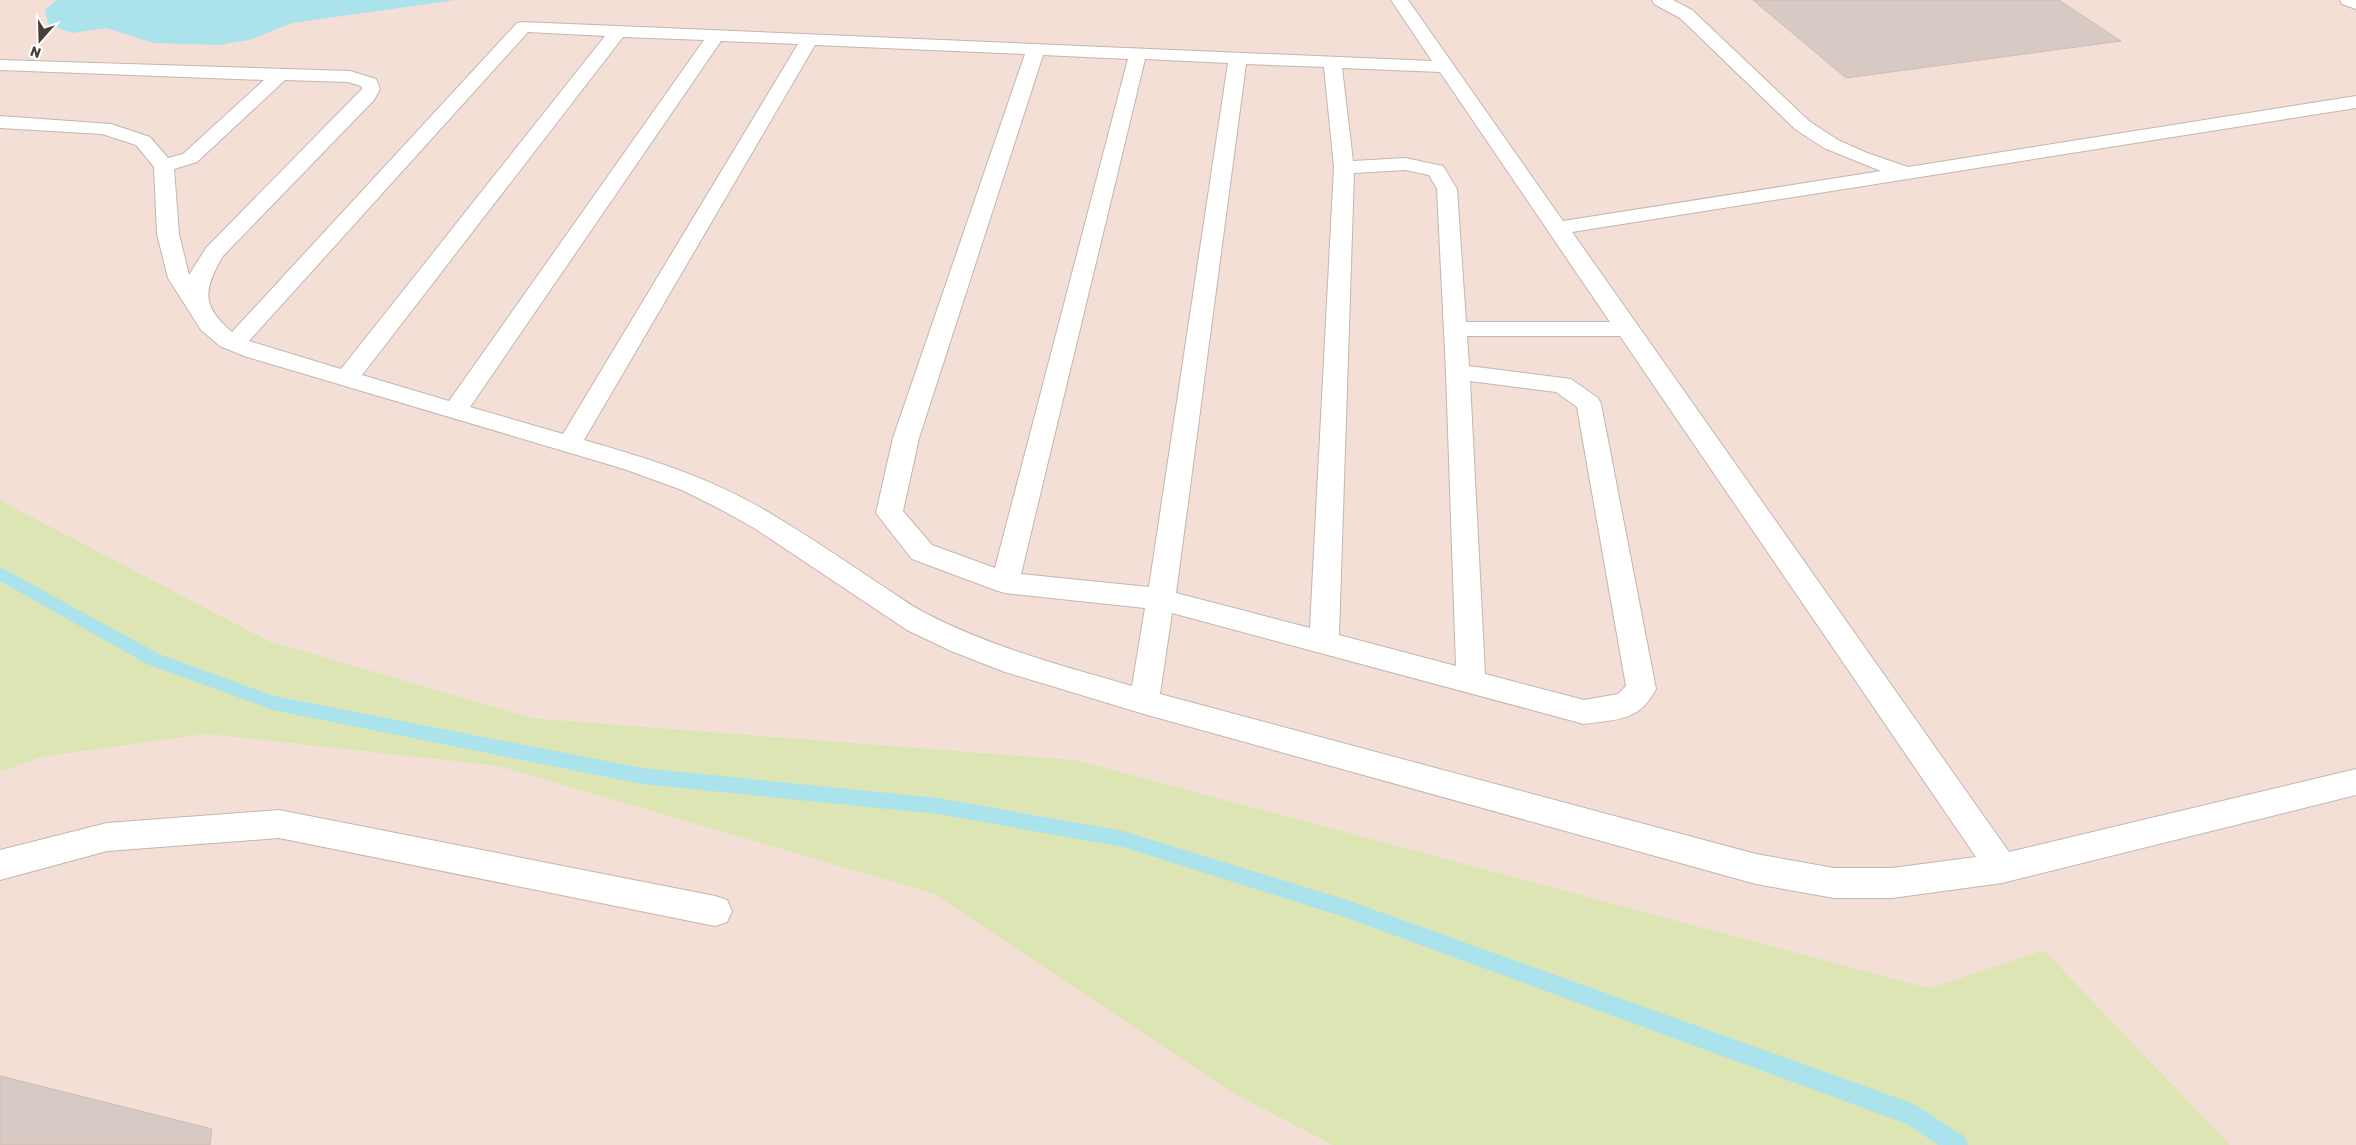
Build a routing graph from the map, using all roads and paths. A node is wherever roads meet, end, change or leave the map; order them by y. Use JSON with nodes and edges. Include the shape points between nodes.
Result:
{"nodes":[{"id":1,"x":1399,"y":0,"type":"edge"},
{"id":2,"x":1660,"y":0,"type":"edge"},
{"id":3,"x":2348,"y":0,"type":"edge"},
{"id":4,"x":2356,"y":4,"type":"edge"},
{"id":5,"x":618,"y":31,"type":"junction"},
{"id":6,"x":716,"y":35,"type":"junction"},
{"id":7,"x":810,"y":39,"type":"junction"},
{"id":8,"x":1036,"y":49,"type":"junction"},
{"id":9,"x":1138,"y":53,"type":"junction"},
{"id":10,"x":1238,"y":58,"type":"junction"},
{"id":11,"x":1332,"y":62,"type":"junction"},
{"id":12,"x":0,"y":65,"type":"edge"},
{"id":13,"x":1445,"y":67,"type":"junction"},
{"id":14,"x":280,"y":74,"type":"junction"},
{"id":15,"x":2356,"y":102,"type":"edge"},
{"id":16,"x":0,"y":122,"type":"edge"},
{"id":17,"x":164,"y":166,"type":"junction"},
{"id":18,"x":1344,"y":167,"type":"junction"},
{"id":19,"x":1906,"y":173,"type":"junction"},
{"id":20,"x":1557,"y":228,"type":"junction"},
{"id":21,"x":196,"y":302,"type":"junction"},
{"id":22,"x":1455,"y":329,"type":"junction"},
{"id":23,"x":1627,"y":329,"type":"junction"},
{"id":24,"x":234,"y":344,"type":"junction"},
{"id":25,"x":1458,"y":372,"type":"junction"},
{"id":26,"x":346,"y":379,"type":"junction"},
{"id":27,"x":455,"y":411,"type":"junction"},
{"id":28,"x":569,"y":445,"type":"junction"},
{"id":29,"x":1005,"y":583,"type":"junction"},
{"id":30,"x":1160,"y":599,"type":"junction"},
{"id":31,"x":1324,"y":642,"type":"junction"},
{"id":32,"x":1471,"y":681,"type":"junction"},
{"id":33,"x":1144,"y":702,"type":"junction"},
{"id":34,"x":2356,"y":782,"type":"edge"},
{"id":35,"x":0,"y":865,"type":"edge"},
{"id":36,"x":2002,"y":868,"type":"junction"},
{"id":37,"x":715,"y":912,"type":"dead end"}],
"edges":[{"from":1,"to":13,"type":"street"},
{"from":2,"to":19,"type":"street","via":[[1686,14],[1802,126],[1831,144]]},
{"from":3,"to":4,"type":"street"},
{"from":5,"to":6,"type":"street"},
{"from":5,"to":24,"type":"street","via":[[523,27]]},
{"from":5,"to":26,"type":"street"},
{"from":6,"to":7,"type":"street"},
{"from":6,"to":27,"type":"street"},
{"from":7,"to":8,"type":"street"},
{"from":7,"to":28,"type":"street"},
{"from":8,"to":9,"type":"street"},
{"from":8,"to":29,"type":"street","via":[[906,438],[889,513],[922,552]]},
{"from":9,"to":10,"type":"street"},
{"from":9,"to":29,"type":"street"},
{"from":10,"to":11,"type":"street"},
{"from":10,"to":30,"type":"street"},
{"from":11,"to":13,"type":"street"},
{"from":11,"to":18,"type":"street"},
{"from":12,"to":14,"type":"street"},
{"from":13,"to":20,"type":"street"},
{"from":14,"to":17,"type":"street","via":[[190,158]]},
{"from":14,"to":21,"type":"street","via":[[350,77],[368,83],[371,89],[359,106],[214,253],[200,276]]},
{"from":15,"to":19,"type":"street"},
{"from":16,"to":17,"type":"street","via":[[91,127],[121,132],[143,141]]},
{"from":17,"to":21,"type":"street","via":[[168,234],[176,269]]},
{"from":18,"to":22,"type":"street","via":[[1405,164],[1436,170],[1447,189]]},
{"from":18,"to":31,"type":"street"},
{"from":19,"to":20,"type":"street"},
{"from":20,"to":23,"type":"street"},
{"from":21,"to":24,"type":"street","via":[[209,325]]},
{"from":22,"to":23,"type":"street"},
{"from":22,"to":25,"type":"street"},
{"from":23,"to":36,"type":"street"},
{"from":24,"to":26,"type":"street"},
{"from":25,"to":32,"type":"street"},
{"from":25,"to":32,"type":"street","via":[[1563,385],[1589,404],[1641,689],[1627,705],[1584,712]]},
{"from":26,"to":27,"type":"street"},
{"from":27,"to":28,"type":"street"},
{"from":28,"to":33,"type":"street","via":[[633,463],[729,502],[910,617],[961,643],[1015,664]]},
{"from":29,"to":30,"type":"street"},
{"from":30,"to":31,"type":"street"},
{"from":30,"to":33,"type":"street"},
{"from":31,"to":32,"type":"street"},
{"from":33,"to":36,"type":"street","via":[[1756,870],[1834,883],[1892,883]]},
{"from":34,"to":36,"type":"street"},
{"from":35,"to":37,"type":"street","via":[[107,837],[279,824]]}]}
